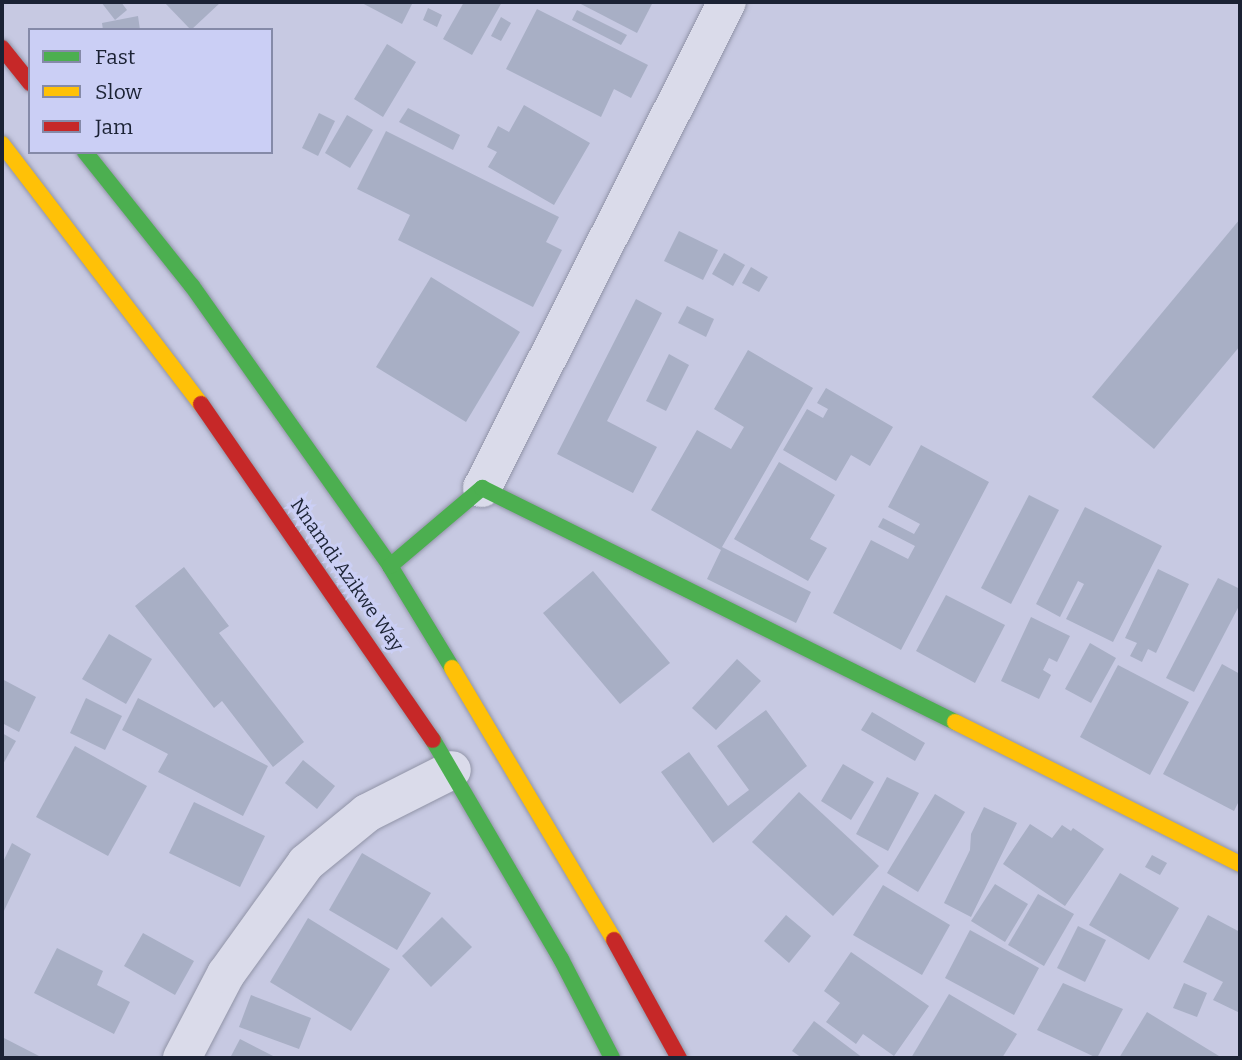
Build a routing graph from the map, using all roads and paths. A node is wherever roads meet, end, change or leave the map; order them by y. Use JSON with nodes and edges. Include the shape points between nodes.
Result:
{"nodes":[{"id":1,"x":727,"y":2,"type":"edge"},
{"id":2,"x":2,"y":48,"type":"edge"},
{"id":3,"x":28,"y":80,"type":"edge"},
{"id":4,"x":2,"y":144,"type":"edge"},
{"id":5,"x":87,"y":154,"type":"edge"},
{"id":6,"x":482,"y":488,"type":"junction"},
{"id":7,"x":390,"y":566,"type":"junction"},
{"id":8,"x":452,"y":770,"type":"junction"},
{"id":9,"x":1240,"y":864,"type":"edge"},
{"id":10,"x":182,"y":1058,"type":"edge"},
{"id":11,"x":612,"y":1058,"type":"edge"},
{"id":12,"x":679,"y":1058,"type":"edge"}],
"edges":[{"from":1,"to":6,"type":"street"},
{"from":2,"to":3,"type":"main road"},
{"from":4,"to":8,"type":"main road","name":"Nnamdi Azikwe Way","via":[[194,394],[345,607]]},
{"from":5,"to":7,"type":"main road","name":"Nnamdi Azikwe Way","via":[[192,286]]},
{"from":6,"to":7,"type":"main road"},
{"from":6,"to":9,"type":"main road"},
{"from":7,"to":12,"type":"main road","name":"Nnamdi Azikwe Way","via":[[594,904]]},
{"from":8,"to":10,"type":"street","via":[[367,813],[306,863],[226,974]]},
{"from":8,"to":11,"type":"main road","name":"Nnamdi Azikwe Way"}]}
